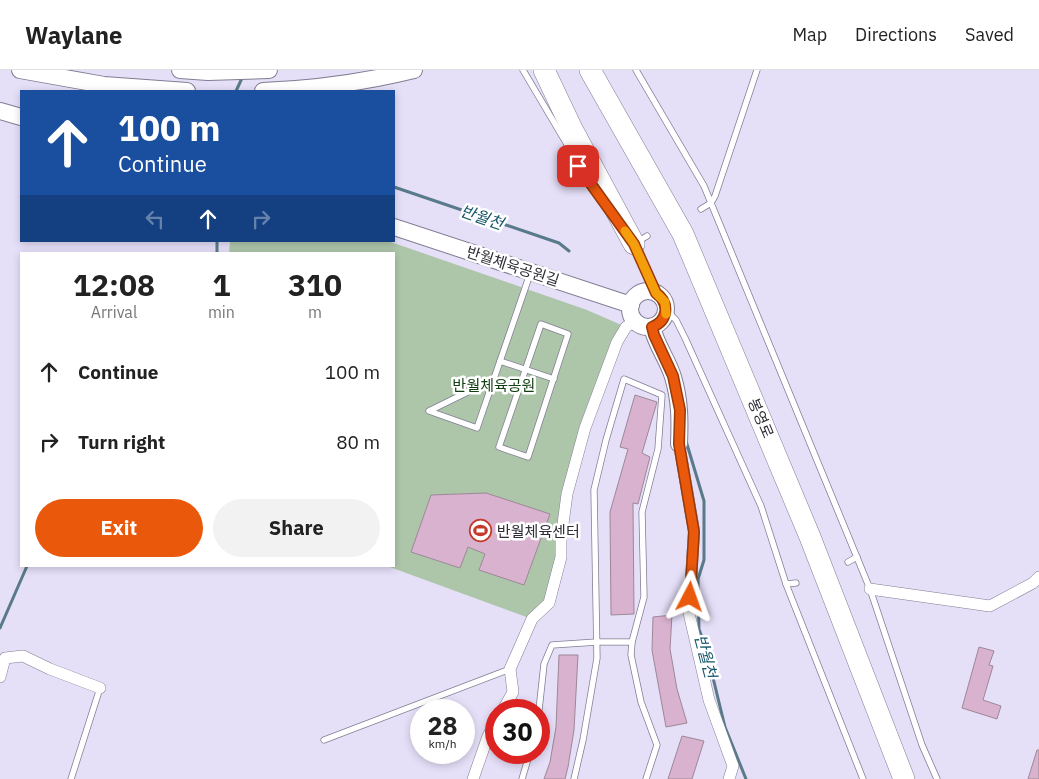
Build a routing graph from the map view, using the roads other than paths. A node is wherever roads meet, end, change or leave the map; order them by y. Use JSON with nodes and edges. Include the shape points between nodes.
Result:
{"nodes":[{"id":1,"x":20,"y":70,"type":"edge"},
{"id":2,"x":180,"y":70,"type":"edge"},
{"id":3,"x":269,"y":70,"type":"edge"},
{"id":4,"x":414,"y":70,"type":"edge"},
{"id":5,"x":523,"y":70,"type":"edge"},
{"id":6,"x":590,"y":70,"type":"edge"},
{"id":7,"x":636,"y":70,"type":"edge"},
{"id":8,"x":757,"y":70,"type":"edge"},
{"id":9,"x":536,"y":74,"type":"edge"},
{"id":10,"x":173,"y":90,"type":"edge"},
{"id":11,"x":263,"y":90,"type":"edge"},
{"id":12,"x":286,"y":90,"type":"edge"},
{"id":13,"x":0,"y":111,"type":"edge"},
{"id":14,"x":20,"y":117,"type":"edge"},
{"id":15,"x":589,"y":181,"type":"dead end"},
{"id":16,"x":600,"y":197,"type":"dead end"},
{"id":17,"x":711,"y":203,"type":"junction"},
{"id":18,"x":700,"y":209,"type":"dead end"},
{"id":19,"x":395,"y":227,"type":"edge"},
{"id":20,"x":640,"y":240,"type":"junction"},
{"id":21,"x":530,"y":272,"type":"junction"},
{"id":22,"x":656,"y":293,"type":"junction"},
{"id":23,"x":666,"y":310,"type":"junction"},
{"id":24,"x":633,"y":313,"type":"junction"},
{"id":25,"x":652,"y":327,"type":"junction"},
{"id":26,"x":500,"y":361,"type":"junction"},
{"id":27,"x":525,"y":369,"type":"junction"},
{"id":28,"x":494,"y":379,"type":"junction"},
{"id":29,"x":554,"y":379,"type":"junction"},
{"id":30,"x":679,"y":444,"type":"joint"},
{"id":31,"x":857,"y":557,"type":"junction"},
{"id":32,"x":848,"y":562,"type":"dead end"},
{"id":33,"x":1039,"y":577,"type":"edge"},
{"id":34,"x":796,"y":583,"type":"dead end"},
{"id":35,"x":786,"y":584,"type":"junction"},
{"id":36,"x":870,"y":589,"type":"junction"},
{"id":37,"x":597,"y":642,"type":"junction"},
{"id":38,"x":632,"y":642,"type":"junction"},
{"id":39,"x":510,"y":670,"type":"junction"},
{"id":40,"x":0,"y":677,"type":"edge"},
{"id":41,"x":100,"y":688,"type":"joint"},
{"id":42,"x":509,"y":699,"type":"edge"},
{"id":43,"x":540,"y":699,"type":"edge"},
{"id":44,"x":324,"y":740,"type":"dead end"},
{"id":45,"x":485,"y":745,"type":"edge"},
{"id":46,"x":526,"y":764,"type":"edge"},
{"id":47,"x":71,"y":779,"type":"edge"},
{"id":48,"x":473,"y":779,"type":"edge"},
{"id":49,"x":522,"y":779,"type":"edge"},
{"id":50,"x":574,"y":779,"type":"edge"},
{"id":51,"x":646,"y":779,"type":"edge"},
{"id":52,"x":729,"y":779,"type":"edge"},
{"id":53,"x":863,"y":779,"type":"edge"},
{"id":54,"x":904,"y":779,"type":"edge"},
{"id":55,"x":937,"y":779,"type":"edge"}],
"edges":[{"from":1,"to":10,"type":"street","via":[[104,85]]},
{"from":2,"to":3,"type":"street"},
{"from":3,"to":11,"type":"street"},
{"from":4,"to":12,"type":"street","via":[[380,78]]},
{"from":5,"to":9,"type":"lane"},
{"from":6,"to":54,"type":"highway","name":"봉영로","via":[[683,234],[810,537]]},
{"from":7,"to":17,"type":"lane"},
{"from":8,"to":17,"type":"lane"},
{"from":9,"to":15,"type":"lane","via":[[578,166]]},
{"from":9,"to":20,"type":"highway"},
{"from":13,"to":14,"type":"street"},
{"from":16,"to":20,"type":"lane"},
{"from":17,"to":18,"type":"lane"},
{"from":17,"to":31,"type":"lane"},
{"from":19,"to":21,"type":"street","name":"반월체육공원길"},
{"from":20,"to":22,"type":"lane"},
{"from":21,"to":24,"type":"street","name":"반월체육공원길"},
{"from":21,"to":26,"type":"lane"},
{"from":22,"to":23,"type":"street","via":[[665,302]]},
{"from":22,"to":24,"type":"street","via":[[641,293],[635,298]]},
{"from":23,"to":25,"type":"street","via":[[661,322]]},
{"from":23,"to":35,"type":"lane","via":[[676,320],[685,338],[762,506]]},
{"from":24,"to":25,"type":"street","via":[[643,326]]},
{"from":24,"to":39,"type":"street","via":[[617,342],[585,428],[567,494],[561,556],[549,603],[532,619]]},
{"from":25,"to":30,"type":"street","via":[[673,376],[680,410]]},
{"from":26,"to":27,"type":"lane"},
{"from":26,"to":28,"type":"lane"},
{"from":27,"to":29,"type":"lane"},
{"from":27,"to":29,"type":"lane","via":[[541,324],[568,334]]},
{"from":27,"to":29,"type":"lane","via":[[499,446],[528,457]]},
{"from":28,"to":28,"type":"lane","via":[[477,428],[429,411],[444,404]]},
{"from":30,"to":52,"type":"street","via":[[694,532],[689,613],[709,700],[733,766]]},
{"from":31,"to":32,"type":"lane"},
{"from":31,"to":36,"type":"lane"},
{"from":33,"to":36,"type":"street","via":[[990,606]]},
{"from":34,"to":35,"type":"lane"},
{"from":35,"to":53,"type":"lane"},
{"from":36,"to":55,"type":"lane","via":[[922,744]]},
{"from":37,"to":38,"type":"lane"},
{"from":37,"to":38,"type":"lane","via":[[594,490],[624,379],[662,395],[658,450],[642,512],[644,597]]},
{"from":37,"to":43,"type":"lane","via":[[552,645],[544,664]]},
{"from":37,"to":50,"type":"lane","via":[[597,658]]},
{"from":38,"to":51,"type":"lane","via":[[641,702],[657,746]]},
{"from":39,"to":42,"type":"street","via":[[513,692]]},
{"from":39,"to":44,"type":"lane"},
{"from":40,"to":41,"type":"street","via":[[5,658],[22,656]]},
{"from":41,"to":47,"type":"lane"},
{"from":45,"to":48,"type":"street"},
{"from":46,"to":49,"type":"lane"}]}
